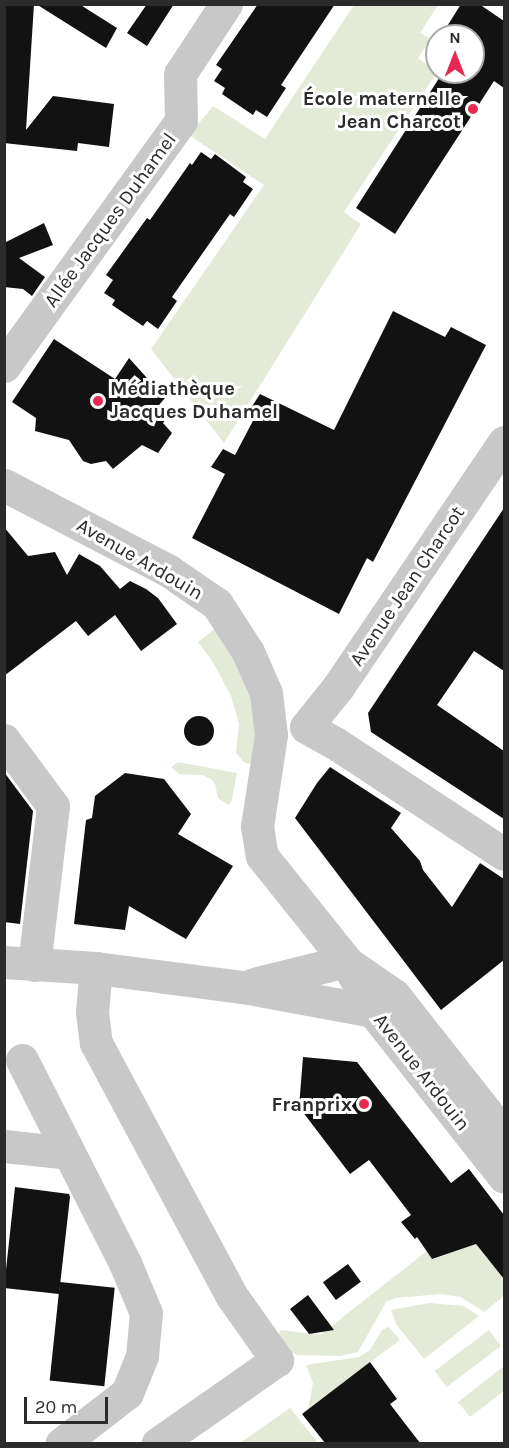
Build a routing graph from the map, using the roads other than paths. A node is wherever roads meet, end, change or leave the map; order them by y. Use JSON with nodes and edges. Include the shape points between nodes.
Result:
{"nodes":[{"id":1,"x":226,"y":4,"type":"edge"},
{"id":2,"x":4,"y":366,"type":"edge"},
{"id":3,"x":504,"y":442,"type":"edge"},
{"id":4,"x":4,"y":485,"type":"edge"},
{"id":5,"x":266,"y":693,"type":"junction"},
{"id":6,"x":306,"y":727,"type":"junction"},
{"id":7,"x":4,"y":740,"type":"edge"},
{"id":8,"x":265,"y":774,"type":"junction"},
{"id":9,"x":504,"y":854,"type":"edge"},
{"id":10,"x":346,"y":961,"type":"junction"},
{"id":11,"x":19,"y":963,"type":"edge"},
{"id":12,"x":96,"y":968,"type":"junction"},
{"id":13,"x":243,"y":987,"type":"junction"},
{"id":14,"x":373,"y":1011,"type":"junction"},
{"id":15,"x":22,"y":1060,"type":"dead end"},
{"id":16,"x":504,"y":1134,"type":"edge"},
{"id":17,"x":4,"y":1146,"type":"edge"},
{"id":18,"x":69,"y":1153,"type":"junction"},
{"id":19,"x":504,"y":1177,"type":"edge"},
{"id":20,"x":61,"y":1443,"type":"edge"},
{"id":21,"x":157,"y":1443,"type":"edge"}],
"edges":[{"from":1,"to":2,"type":"street","name":"Allée Jacques Duhamel","via":[[180,74],[181,121]]},
{"from":3,"to":6,"type":"street","name":"Avenue Jean Charcot","via":[[338,687]]},
{"from":4,"to":5,"type":"street","name":"Avenue Ardouin","via":[[169,571],[218,604],[248,652]]},
{"from":5,"to":6,"type":"street","name":"Avenue Ardouin"},
{"from":5,"to":8,"type":"street","name":"Avenue Ardouin","via":[[271,735]]},
{"from":6,"to":8,"type":"street"},
{"from":6,"to":9,"type":"street","name":"Avenue Ardouin"},
{"from":7,"to":11,"type":"street","via":[[53,806]]},
{"from":8,"to":10,"type":"street","name":"Avenue Ardouin","via":[[257,826],[262,856]]},
{"from":10,"to":13,"type":"street"},
{"from":10,"to":14,"type":"street","name":"Avenue Ardouin"},
{"from":10,"to":16,"type":"street","name":"Avenue Ardouin","via":[[393,995]]},
{"from":11,"to":12,"type":"street"},
{"from":12,"to":13,"type":"street"},
{"from":12,"to":21,"type":"street","via":[[92,1012],[96,1043],[231,1295],[277,1360]]},
{"from":13,"to":14,"type":"street"},
{"from":14,"to":19,"type":"street","name":"Avenue Ardouin"},
{"from":15,"to":18,"type":"street"},
{"from":17,"to":18,"type":"street"},
{"from":18,"to":20,"type":"street","via":[[146,1312],[142,1356],[127,1393]]}]}
